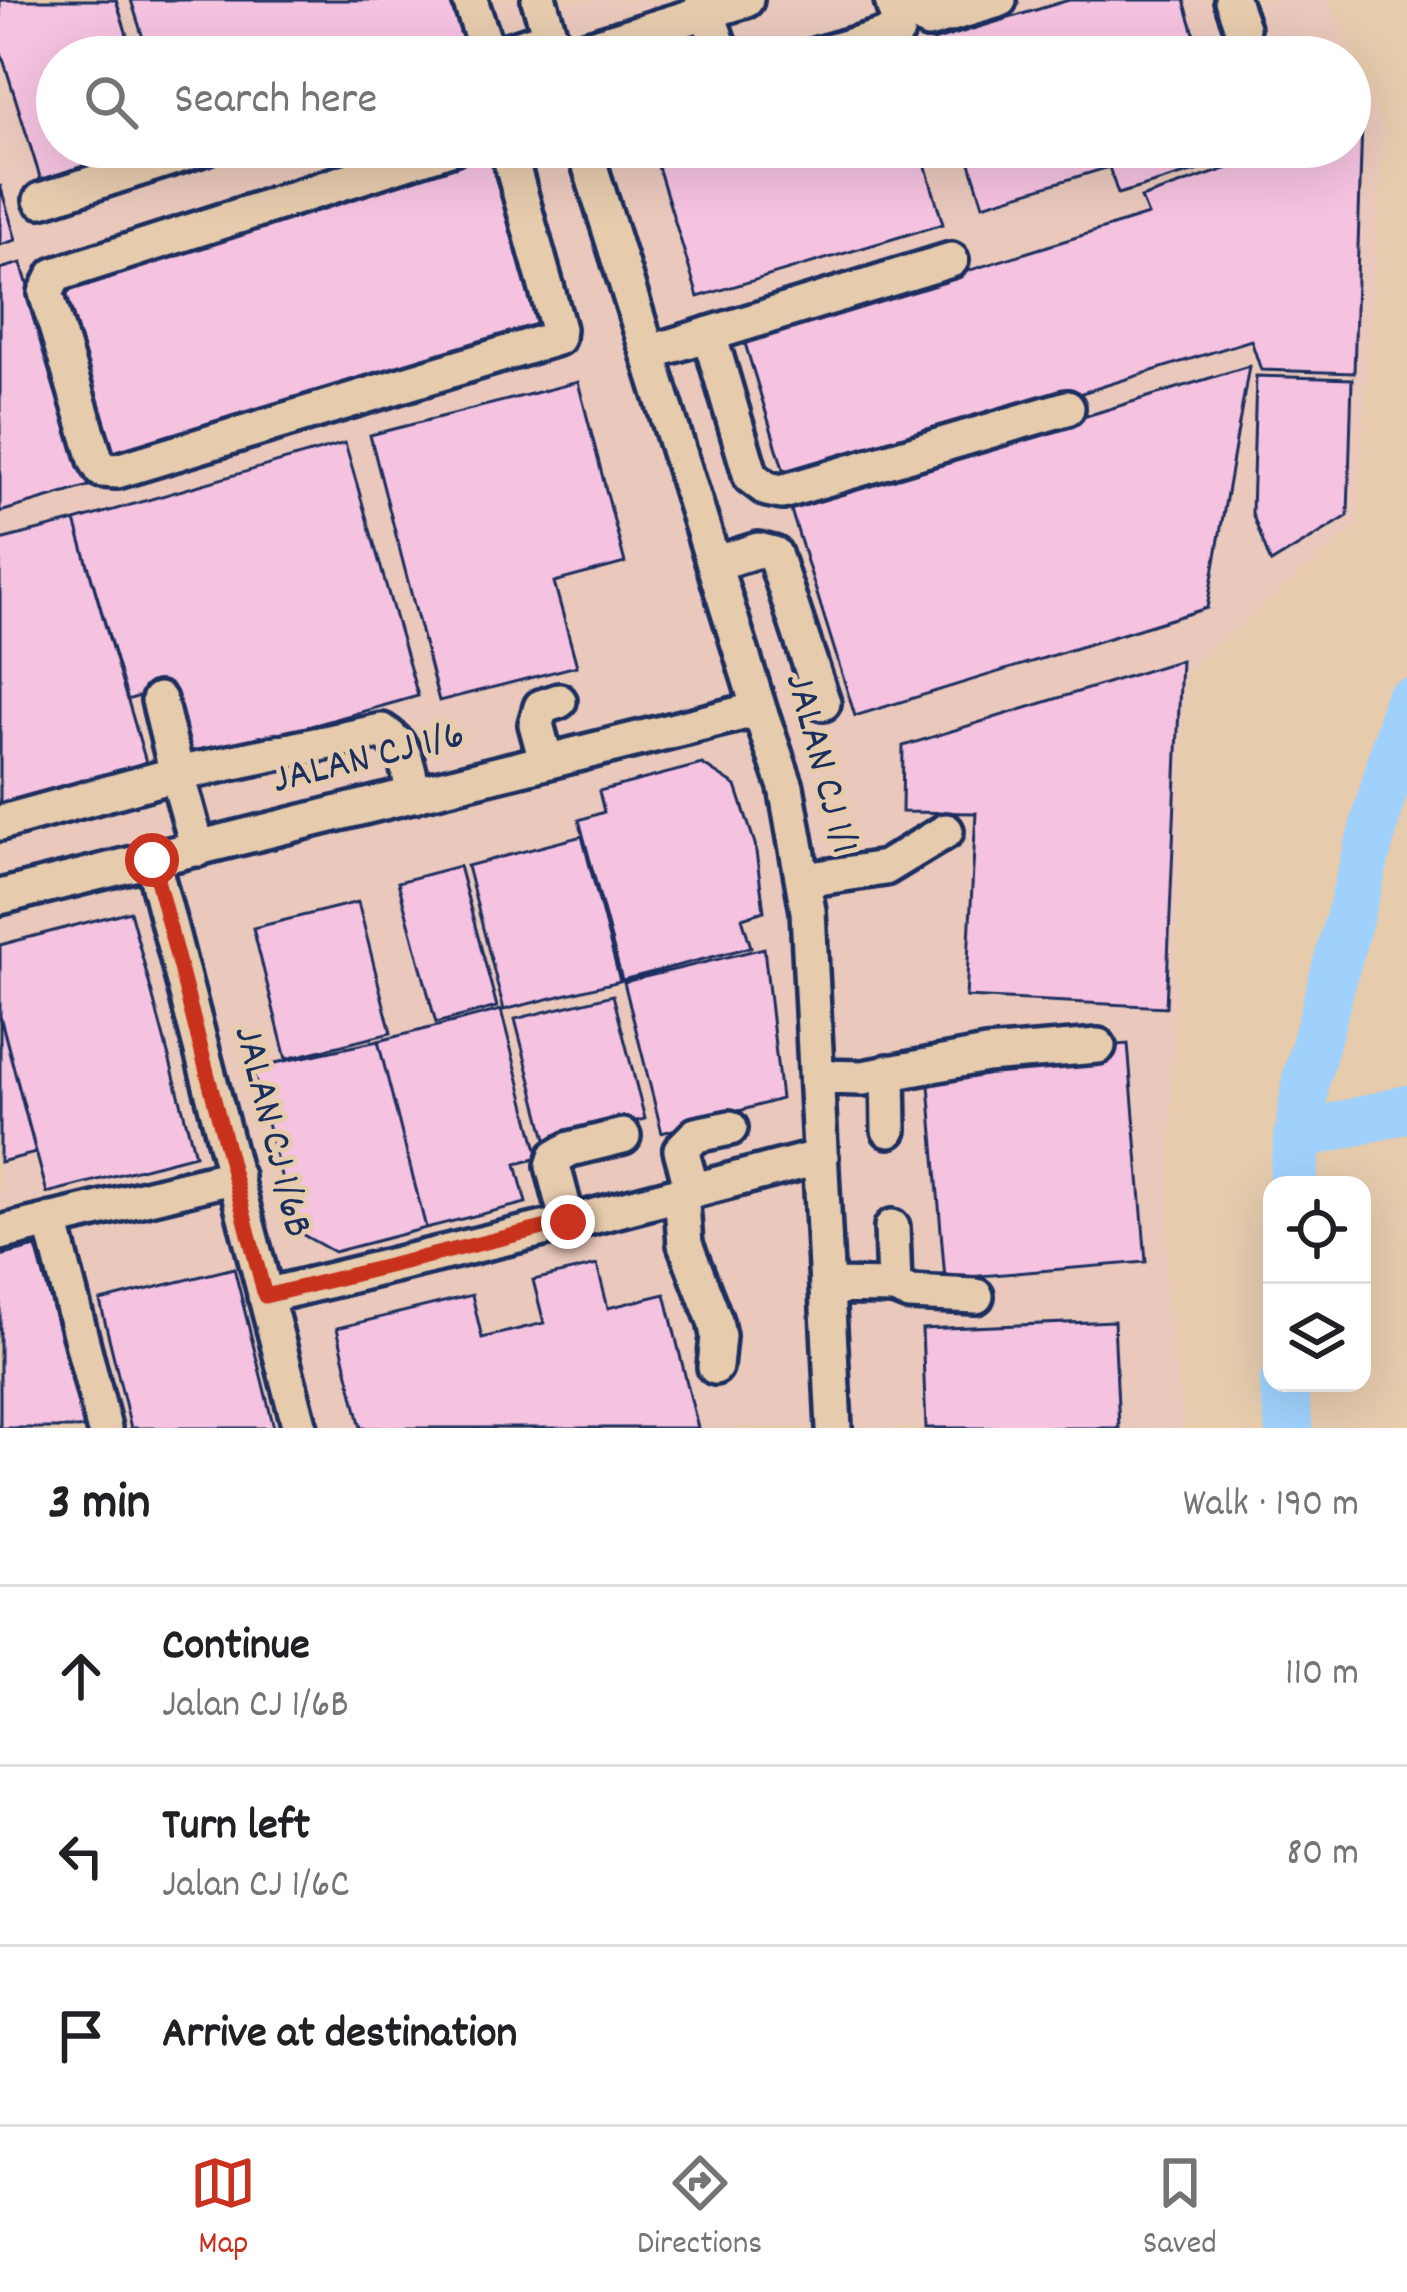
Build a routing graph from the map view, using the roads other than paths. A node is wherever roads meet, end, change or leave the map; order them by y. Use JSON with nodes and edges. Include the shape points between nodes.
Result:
{"nodes":[{"id":1,"x":470,"y":0,"type":"edge"},
{"id":2,"x":539,"y":0,"type":"edge"},
{"id":3,"x":746,"y":0,"type":"edge"},
{"id":4,"x":892,"y":0,"type":"edge"},
{"id":5,"x":917,"y":0,"type":"edge"},
{"id":6,"x":999,"y":0,"type":"edge"},
{"id":7,"x":705,"y":6,"type":"edge"},
{"id":8,"x":481,"y":36,"type":"edge"},
{"id":9,"x":551,"y":36,"type":"edge"},
{"id":10,"x":603,"y":36,"type":"edge"},
{"id":11,"x":716,"y":36,"type":"edge"},
{"id":12,"x":883,"y":36,"type":"edge"},
{"id":13,"x":141,"y":168,"type":"edge"},
{"id":14,"x":388,"y":168,"type":"edge"},
{"id":15,"x":513,"y":168,"type":"edge"},
{"id":16,"x":591,"y":168,"type":"edge"},
{"id":17,"x":41,"y":200,"type":"dead end"},
{"id":18,"x":951,"y":260,"type":"dead end"},
{"id":19,"x":709,"y":334,"type":"junction"},
{"id":20,"x":648,"y":353,"type":"junction"},
{"id":21,"x":1067,"y":408,"type":"dead end"},
{"id":22,"x":714,"y":564,"type":"junction"},
{"id":23,"x":159,"y":700,"type":"dead end"},
{"id":24,"x":559,"y":701,"type":"dead end"},
{"id":25,"x":823,"y":703,"type":"dead end"},
{"id":26,"x":759,"y":709,"type":"junction"},
{"id":27,"x":546,"y":761,"type":"junction"},
{"id":28,"x":177,"y":774,"type":"junction"},
{"id":29,"x":413,"y":795,"type":"junction"},
{"id":30,"x":0,"y":824,"type":"edge"},
{"id":31,"x":946,"y":831,"type":"dead end"},
{"id":32,"x":198,"y":849,"type":"junction"},
{"id":33,"x":152,"y":860,"type":"junction"},
{"id":34,"x":804,"y":880,"type":"junction"},
{"id":35,"x":0,"y":897,"type":"edge"},
{"id":36,"x":1097,"y":1046,"type":"dead end"},
{"id":37,"x":888,"y":1072,"type":"junction"},
{"id":38,"x":817,"y":1077,"type":"junction"},
{"id":39,"x":730,"y":1128,"type":"dead end"},
{"id":40,"x":889,"y":1130,"type":"dead end"},
{"id":41,"x":623,"y":1136,"type":"dead end"},
{"id":42,"x":821,"y":1157,"type":"junction"},
{"id":43,"x":236,"y":1176,"type":"junction"},
{"id":44,"x":687,"y":1191,"type":"junction"},
{"id":45,"x":51,"y":1220,"type":"junction"},
{"id":46,"x":568,"y":1222,"type":"junction"},
{"id":47,"x":892,"y":1227,"type":"dead end"},
{"id":48,"x":0,"y":1232,"type":"edge"},
{"id":49,"x":827,"y":1286,"type":"junction"},
{"id":50,"x":894,"y":1287,"type":"junction"},
{"id":51,"x":265,"y":1296,"type":"junction"},
{"id":52,"x":976,"y":1296,"type":"dead end"},
{"id":53,"x":715,"y":1367,"type":"dead end"},
{"id":54,"x":104,"y":1428,"type":"edge"},
{"id":55,"x":300,"y":1428,"type":"edge"},
{"id":56,"x":834,"y":1428,"type":"edge"}],
"edges":[{"from":1,"to":8,"type":"street"},
{"from":2,"to":9,"type":"street"},
{"from":3,"to":7,"type":"street"},
{"from":4,"to":12,"type":"street","via":[[899,24]]},
{"from":5,"to":6,"type":"street","via":[[928,21]]},
{"from":7,"to":10,"type":"street"},
{"from":7,"to":11,"type":"street"},
{"from":13,"to":17,"type":"street"},
{"from":14,"to":15,"type":"street","via":[[55,275],[46,293],[102,470],[557,338]]},
{"from":16,"to":20,"type":"street","name":"JALAN CJ 1/1"},
{"from":18,"to":19,"type":"street"},
{"from":19,"to":20,"type":"street"},
{"from":19,"to":21,"type":"street","via":[[751,477],[767,489],[782,492]]},
{"from":20,"to":22,"type":"street","name":"JALAN CJ 1/1"},
{"from":22,"to":25,"type":"street","via":[[758,550],[774,554]]},
{"from":22,"to":26,"type":"street","name":"JALAN CJ 1/1"},
{"from":23,"to":28,"type":"street"},
{"from":24,"to":27,"type":"street","via":[[541,707],[536,724]]},
{"from":26,"to":27,"type":"street","name":"JALAN CJ 1/6"},
{"from":26,"to":34,"type":"street","name":"JALAN CJ 1/1","via":[[786,788]]},
{"from":27,"to":29,"type":"street","name":"JALAN CJ 1/6"},
{"from":28,"to":29,"type":"street","via":[[382,731],[398,741]]},
{"from":28,"to":30,"type":"street"},
{"from":28,"to":32,"type":"street"},
{"from":29,"to":32,"type":"street","name":"JALAN CJ 1/6"},
{"from":31,"to":34,"type":"street","via":[[885,868]]},
{"from":32,"to":33,"type":"street","name":"JALAN CJ 1/6"},
{"from":33,"to":35,"type":"street","name":"JALAN CJ 1/6"},
{"from":33,"to":43,"type":"street","name":"JALAN CJ 1/6B"},
{"from":34,"to":38,"type":"street","name":"JALAN CJ 1/1"},
{"from":36,"to":37,"type":"street"},
{"from":37,"to":38,"type":"street"},
{"from":37,"to":40,"type":"street"},
{"from":38,"to":42,"type":"street","name":"JALAN CJ 1/1"},
{"from":39,"to":44,"type":"street","via":[[696,1135],[681,1150]]},
{"from":41,"to":46,"type":"street","via":[[556,1156]]},
{"from":42,"to":44,"type":"street"},
{"from":42,"to":49,"type":"street","name":"JALAN CJ 1/1"},
{"from":43,"to":45,"type":"street"},
{"from":43,"to":51,"type":"street","name":"JALAN CJ 1/6B"},
{"from":44,"to":46,"type":"street"},
{"from":44,"to":53,"type":"street","via":[[686,1244],[718,1336]]},
{"from":45,"to":48,"type":"street"},
{"from":45,"to":54,"type":"street"},
{"from":46,"to":51,"type":"street"},
{"from":47,"to":50,"type":"street"},
{"from":49,"to":50,"type":"street"},
{"from":49,"to":56,"type":"street","name":"JALAN CJ 1/1"},
{"from":50,"to":52,"type":"street"},
{"from":51,"to":55,"type":"street","name":"JALAN CJ 1/6B"}]}
